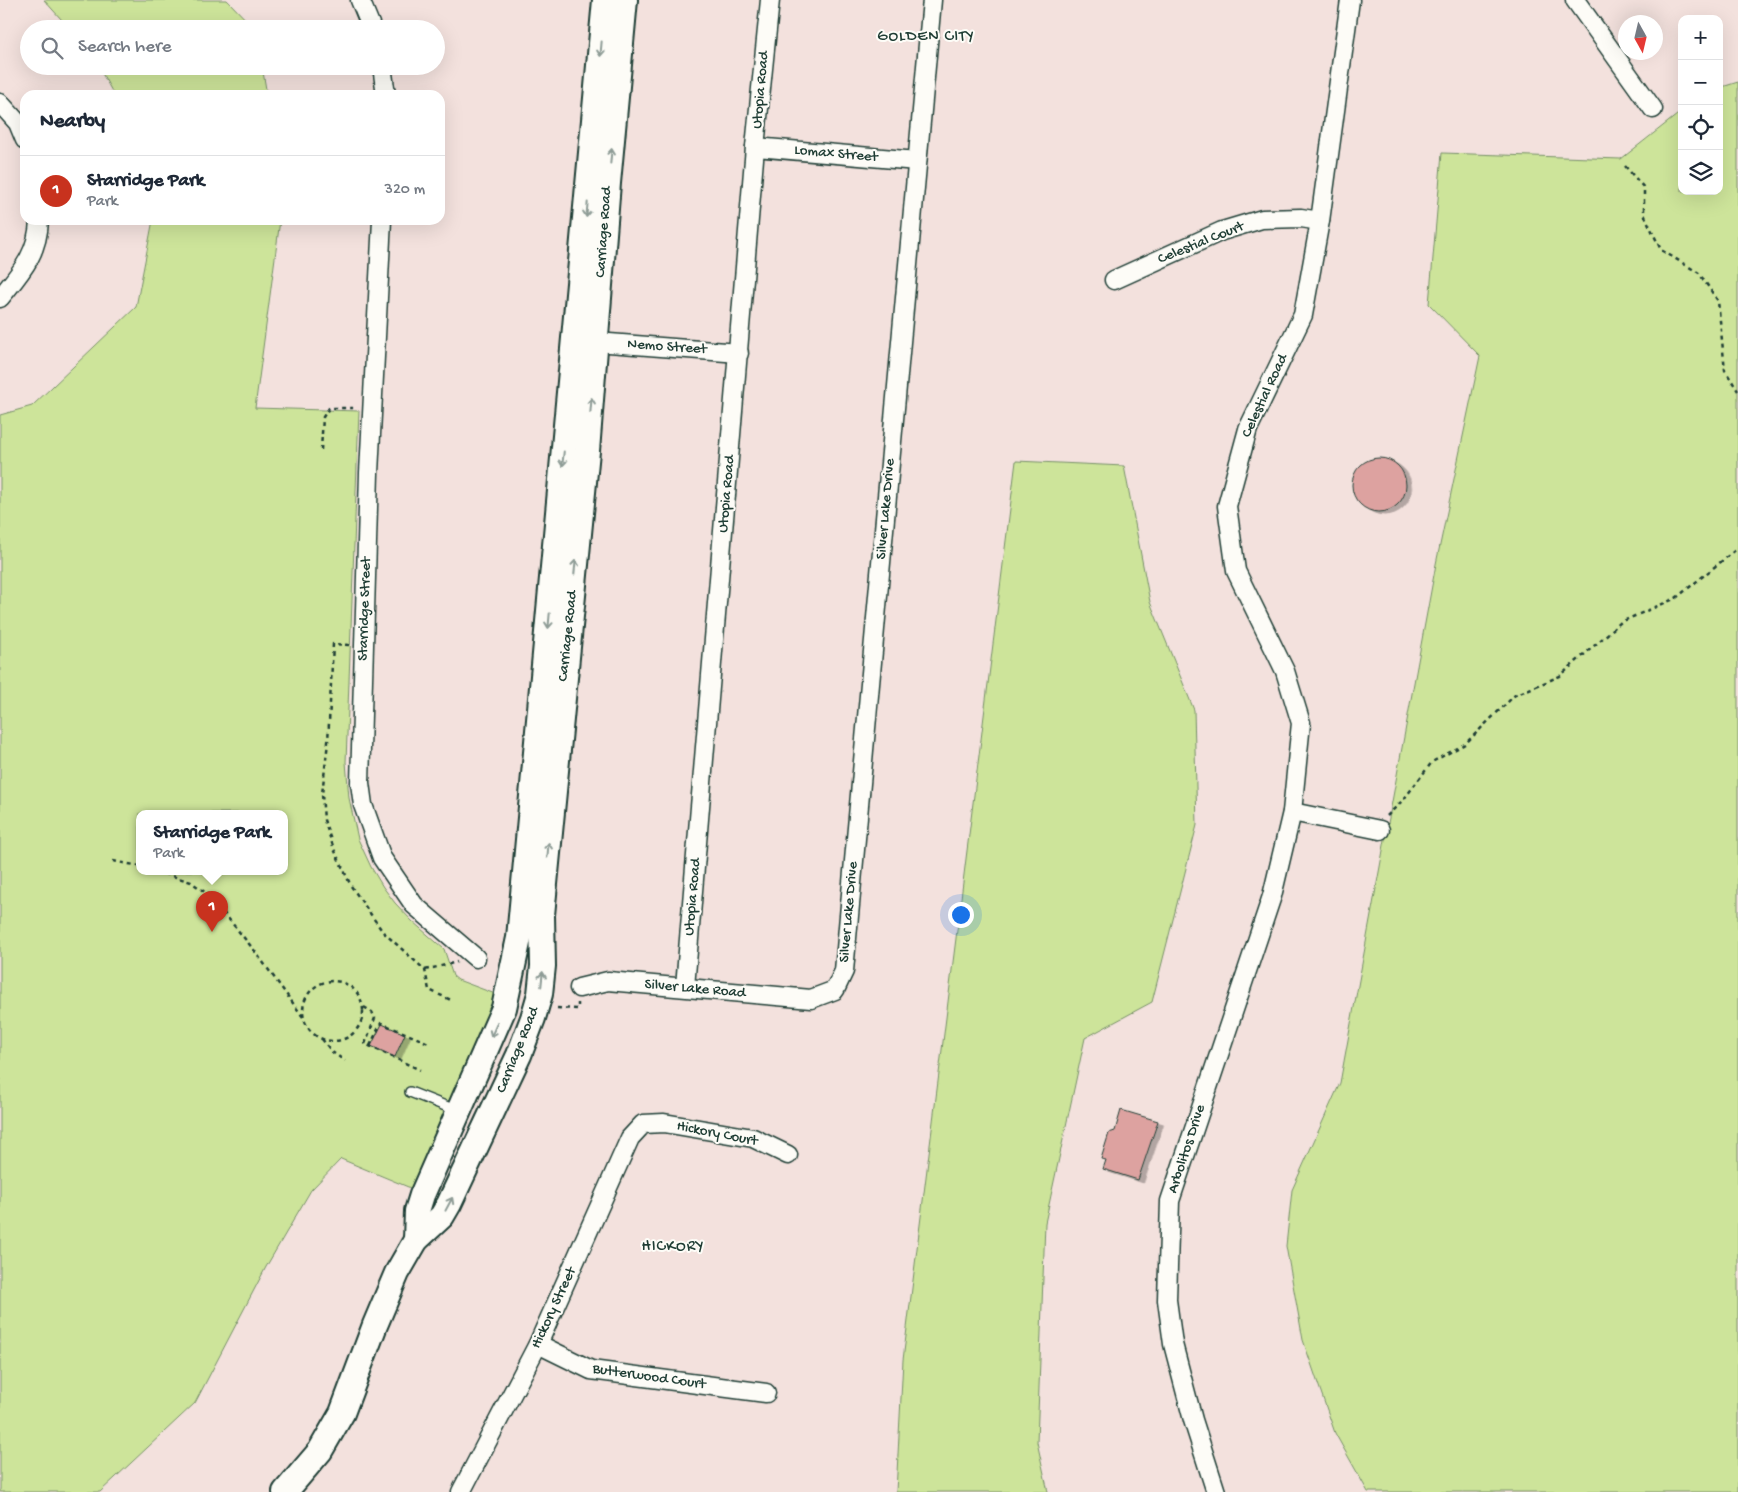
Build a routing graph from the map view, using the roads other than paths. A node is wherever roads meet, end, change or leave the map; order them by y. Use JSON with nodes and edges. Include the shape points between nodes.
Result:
{"nodes":[{"id":1,"x":360,"y":0,"type":"edge"},
{"id":2,"x":605,"y":0,"type":"edge"},
{"id":3,"x":625,"y":0,"type":"edge"},
{"id":4,"x":770,"y":0,"type":"edge"},
{"id":5,"x":932,"y":0,"type":"edge"},
{"id":6,"x":1350,"y":0,"type":"edge"},
{"id":7,"x":1575,"y":0,"type":"edge"},
{"id":8,"x":368,"y":20,"type":"edge"},
{"id":9,"x":383,"y":75,"type":"edge"},
{"id":10,"x":608,"y":76,"type":"junction"},
{"id":11,"x":385,"y":90,"type":"edge"},
{"id":12,"x":0,"y":103,"type":"edge"},
{"id":13,"x":1653,"y":108,"type":"dead end"},
{"id":14,"x":20,"y":127,"type":"edge"},
{"id":15,"x":755,"y":147,"type":"junction"},
{"id":16,"x":917,"y":161,"type":"junction"},
{"id":17,"x":1320,"y":221,"type":"junction"},
{"id":18,"x":38,"y":225,"type":"edge"},
{"id":19,"x":382,"y":225,"type":"edge"},
{"id":20,"x":1114,"y":280,"type":"dead end"},
{"id":21,"x":0,"y":298,"type":"edge"},
{"id":22,"x":585,"y":341,"type":"junction"},
{"id":23,"x":739,"y":353,"type":"junction"},
{"id":24,"x":1292,"y":812,"type":"junction"},
{"id":25,"x":1376,"y":829,"type":"road end"},
{"id":26,"x":534,"y":898,"type":"junction"},
{"id":27,"x":476,"y":958,"type":"dead end"},
{"id":28,"x":685,"y":987,"type":"junction"},
{"id":29,"x":579,"y":988,"type":"road end"},
{"id":30,"x":811,"y":1000,"type":"joint"},
{"id":31,"x":410,"y":1092,"type":"dead end"},
{"id":32,"x":458,"y":1111,"type":"junction"},
{"id":33,"x":487,"y":1122,"type":"junction"},
{"id":34,"x":643,"y":1124,"type":"joint"},
{"id":35,"x":788,"y":1155,"type":"dead end"},
{"id":36,"x":416,"y":1240,"type":"junction"},
{"id":37,"x":538,"y":1344,"type":"junction"},
{"id":38,"x":766,"y":1393,"type":"dead end"},
{"id":39,"x":285,"y":1492,"type":"edge"},
{"id":40,"x":461,"y":1492,"type":"edge"},
{"id":41,"x":1216,"y":1492,"type":"edge"}],
"edges":[{"from":1,"to":8,"type":"street"},
{"from":2,"to":10,"type":"street","name":"Carriage Road","one_way":true},
{"from":3,"to":10,"type":"street","name":"Carriage Road"},
{"from":4,"to":15,"type":"street","name":"Utopia Road"},
{"from":5,"to":16,"type":"street","name":"Silver Lake Drive"},
{"from":6,"to":17,"type":"street","name":"Celestial Road"},
{"from":7,"to":13,"type":"street"},
{"from":9,"to":11,"type":"street"},
{"from":10,"to":22,"type":"street","name":"Carriage Road"},
{"from":12,"to":14,"type":"street"},
{"from":15,"to":16,"type":"street","name":"Lomax Street"},
{"from":15,"to":23,"type":"street","name":"Utopia Road"},
{"from":16,"to":30,"type":"street","name":"Silver Lake Drive","via":[[844,970],[835,990]]},
{"from":17,"to":20,"type":"street","name":"Celestial Court","via":[[1262,219],[1222,231]]},
{"from":17,"to":24,"type":"street","name":"Celestial Road","via":[[1303,316],[1248,429],[1227,506],[1236,571],[1286,671],[1301,723]]},
{"from":18,"to":21,"type":"street","via":[[29,262]]},
{"from":19,"to":27,"type":"street","name":"Starridge Street","via":[[372,410],[360,783],[363,805],[382,858],[414,904]]},
{"from":22,"to":23,"type":"street","name":"Nemo Street"},
{"from":22,"to":26,"type":"street","name":"Carriage Road"},
{"from":23,"to":28,"type":"street","name":"Utopia Road"},
{"from":24,"to":25,"type":"street"},
{"from":24,"to":41,"type":"street","name":"Arbolitos Drive","via":[[1272,896],[1170,1201],[1167,1300],[1173,1344]]},
{"from":26,"to":32,"type":"street","name":"Carriage Road","one_way":true,"via":[[519,938],[504,1008]]},
{"from":33,"to":26,"type":"street","name":"Carriage Road","one_way":true,"via":[[519,1055],[540,994],[542,915]]},
{"from":28,"to":29,"type":"street","name":"Silver Lake Road","via":[[608,981]]},
{"from":28,"to":30,"type":"street","name":"Silver Lake Road"},
{"from":31,"to":32,"type":"lane"},
{"from":32,"to":33,"type":"street"},
{"from":32,"to":36,"type":"street","name":"Carriage Road","via":[[422,1195]]},
{"from":36,"to":33,"type":"street","name":"Carriage Road","one_way":true,"via":[[446,1210]]},
{"from":34,"to":35,"type":"street","name":"Hickory Court","via":[[664,1123],[753,1138]]},
{"from":34,"to":37,"type":"street","name":"Hickory Street","via":[[630,1138]]},
{"from":36,"to":39,"type":"street","name":"Carriage Road","via":[[396,1273],[342,1413],[320,1451]]},
{"from":37,"to":38,"type":"street","name":"Butterwood Court","via":[[591,1370]]},
{"from":37,"to":40,"type":"street","name":"Hickory Street"}]}
